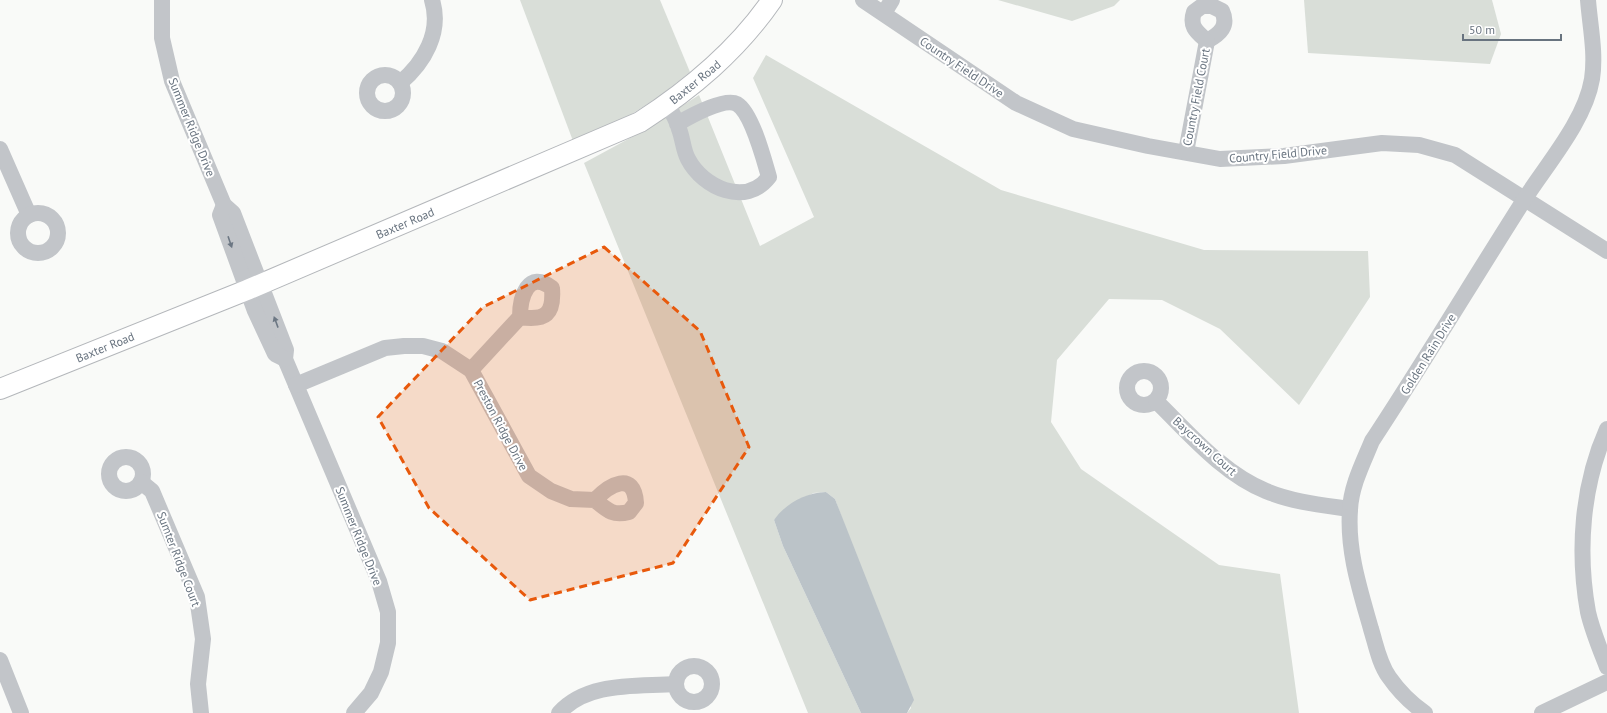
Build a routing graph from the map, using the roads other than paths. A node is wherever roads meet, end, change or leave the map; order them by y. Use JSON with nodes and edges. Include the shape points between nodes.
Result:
{"nodes":[{"id":1,"x":162,"y":0,"type":"edge"},
{"id":2,"x":432,"y":0,"type":"edge"},
{"id":3,"x":772,"y":0,"type":"edge"},
{"id":4,"x":863,"y":0,"type":"edge"},
{"id":5,"x":1588,"y":0,"type":"edge"},
{"id":6,"x":888,"y":7,"type":"edge"},
{"id":7,"x":1207,"y":41,"type":"dead end"},
{"id":8,"x":400,"y":83,"type":"dead end"},
{"id":9,"x":668,"y":104,"type":"junction"},
{"id":10,"x":677,"y":124,"type":"junction"},
{"id":11,"x":0,"y":150,"type":"edge"},
{"id":12,"x":1186,"y":152,"type":"junction"},
{"id":13,"x":1524,"y":199,"type":"junction"},
{"id":14,"x":29,"y":215,"type":"dead end"},
{"id":15,"x":1607,"y":251,"type":"edge"},
{"id":16,"x":254,"y":287,"type":"junction"},
{"id":17,"x":520,"y":317,"type":"dead end"},
{"id":18,"x":471,"y":370,"type":"junction"},
{"id":19,"x":296,"y":385,"type":"junction"},
{"id":20,"x":0,"y":389,"type":"edge"},
{"id":21,"x":1156,"y":401,"type":"dead end"},
{"id":22,"x":1607,"y":428,"type":"edge"},
{"id":23,"x":141,"y":482,"type":"dead end"},
{"id":24,"x":595,"y":500,"type":"dead end"},
{"id":25,"x":1350,"y":509,"type":"junction"},
{"id":26,"x":0,"y":660,"type":"edge"},
{"id":27,"x":1607,"y":667,"type":"edge"},
{"id":28,"x":1607,"y":682,"type":"edge"},
{"id":29,"x":676,"y":684,"type":"dead end"},
{"id":30,"x":21,"y":713,"type":"edge"},
{"id":31,"x":201,"y":713,"type":"edge"},
{"id":32,"x":354,"y":713,"type":"edge"},
{"id":33,"x":559,"y":713,"type":"edge"},
{"id":34,"x":1425,"y":713,"type":"edge"},
{"id":35,"x":1542,"y":713,"type":"edge"}],
"edges":[{"from":1,"to":16,"type":"street","name":"Summer Ridge Drive","via":[[162,38],[172,82],[224,205],[233,213]]},
{"from":2,"to":8,"type":"street","via":[[435,24],[425,57]]},
{"from":3,"to":9,"type":"main road","name":"Baxter Road","via":[[739,43],[718,64]]},
{"from":4,"to":6,"type":"street","name":"Country Field Drive"},
{"from":5,"to":13,"type":"street","name":"Golden Rain Drive","via":[[1593,53],[1592,79],[1584,104],[1567,135]]},
{"from":6,"to":12,"type":"street","name":"Country Field Drive","via":[[1016,103],[1049,119],[1095,135]]},
{"from":7,"to":12,"type":"street","name":"Country Field Court"},
{"from":9,"to":10,"type":"street"},
{"from":9,"to":16,"type":"main road","name":"Baxter Road","via":[[640,122]]},
{"from":10,"to":10,"type":"street","via":[[688,159],[699,173],[726,192],[754,190],[769,177],[755,133],[743,110],[736,104],[713,106]]},
{"from":11,"to":14,"type":"street"},
{"from":12,"to":13,"type":"street","name":"Country Field Drive","via":[[1220,159],[1252,159],[1382,143],[1419,145],[1455,155]]},
{"from":13,"to":15,"type":"street","name":"Country Field Drive"},
{"from":13,"to":25,"type":"street","name":"Golden Rain Drive","via":[[1372,442],[1355,483]]},
{"from":16,"to":19,"type":"street","name":"Summer Ridge Drive","via":[[286,350],[285,359]]},
{"from":16,"to":20,"type":"main road","name":"Baxter Road"},
{"from":17,"to":18,"type":"street"},
{"from":18,"to":19,"type":"street","name":"Preston Ridge Drive","via":[[442,351],[423,346],[404,346],[385,348]]},
{"from":18,"to":24,"type":"street","name":"Preston Ridge Drive","via":[[529,476],[551,491],[571,499]]},
{"from":19,"to":32,"type":"street","name":"Summer Ridge Drive","via":[[379,581],[388,612],[388,643],[381,672],[371,693]]},
{"from":21,"to":25,"type":"street","name":"Baycrown Court","via":[[1228,470],[1248,482],[1266,492],[1289,499]]},
{"from":22,"to":27,"type":"street","via":[[1593,467],[1586,502],[1583,564],[1589,613]]},
{"from":23,"to":31,"type":"street","name":"Sumter Ridge Court","via":[[152,491],[197,598],[202,639],[198,684]]},
{"from":25,"to":34,"type":"street","name":"Golden Rain Drive","via":[[1349,533],[1354,564],[1379,658],[1389,677],[1405,696]]},
{"from":26,"to":30,"type":"street"},
{"from":28,"to":35,"type":"street"},
{"from":29,"to":33,"type":"street","via":[[590,692]]}]}
